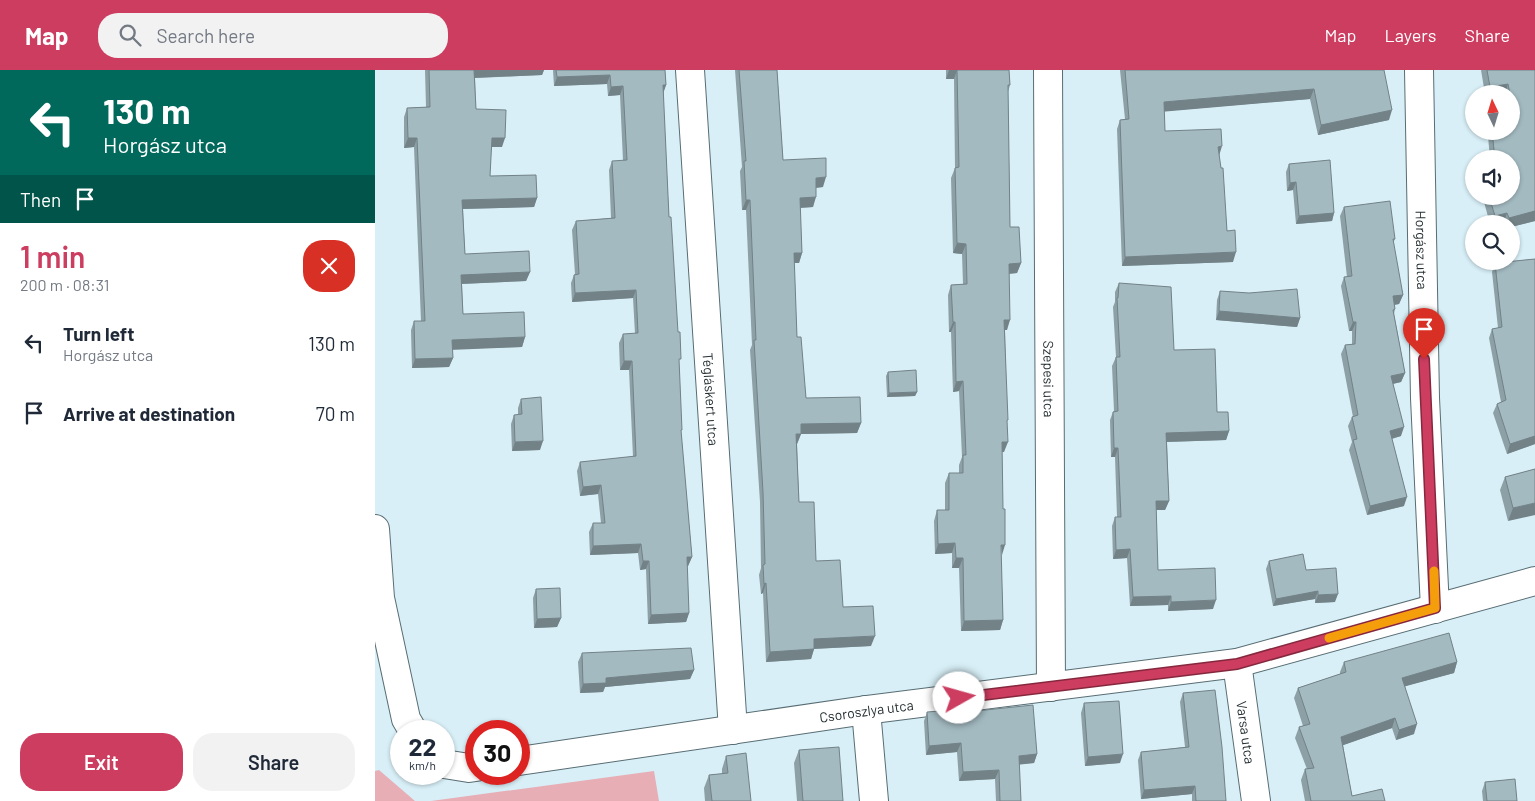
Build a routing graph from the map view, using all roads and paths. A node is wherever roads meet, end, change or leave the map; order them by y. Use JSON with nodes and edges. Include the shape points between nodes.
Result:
{"nodes":[{"id":1,"x":690,"y":70,"type":"edge"},
{"id":2,"x":1048,"y":70,"type":"edge"},
{"id":3,"x":1419,"y":70,"type":"edge"},
{"id":4,"x":375,"y":528,"type":"edge"},
{"id":5,"x":1535,"y":581,"type":"edge"},
{"id":6,"x":1435,"y":608,"type":"junction"},
{"id":7,"x":1237,"y":664,"type":"junction"},
{"id":8,"x":1051,"y":687,"type":"junction"},
{"id":9,"x":866,"y":710,"type":"junction"},
{"id":10,"x":407,"y":720,"type":"edge"},
{"id":11,"x":733,"y":730,"type":"junction"},
{"id":12,"x":530,"y":759,"type":"edge"},
{"id":13,"x":874,"y":801,"type":"edge"},
{"id":14,"x":1256,"y":801,"type":"edge"}],
"edges":[{"from":1,"to":11,"type":"street","name":"Tégláskert utca"},
{"from":2,"to":8,"type":"street","name":"Szepesi utca"},
{"from":3,"to":6,"type":"street","name":"Horgász utca","via":[[1425,398]]},
{"from":4,"to":10,"type":"street","via":[[380,598]]},
{"from":5,"to":6,"type":"street","name":"Csoroszlya utca"},
{"from":6,"to":7,"type":"street","name":"Csoroszlya utca"},
{"from":7,"to":8,"type":"street","name":"Csoroszlya utca"},
{"from":7,"to":14,"type":"street","name":"Varsa utca"},
{"from":8,"to":9,"type":"street","name":"Csoroszlya utca"},
{"from":9,"to":11,"type":"street","name":"Csoroszlya utca"},
{"from":9,"to":13,"type":"street"},
{"from":11,"to":12,"type":"street","name":"Csoroszlya utca"}]}
